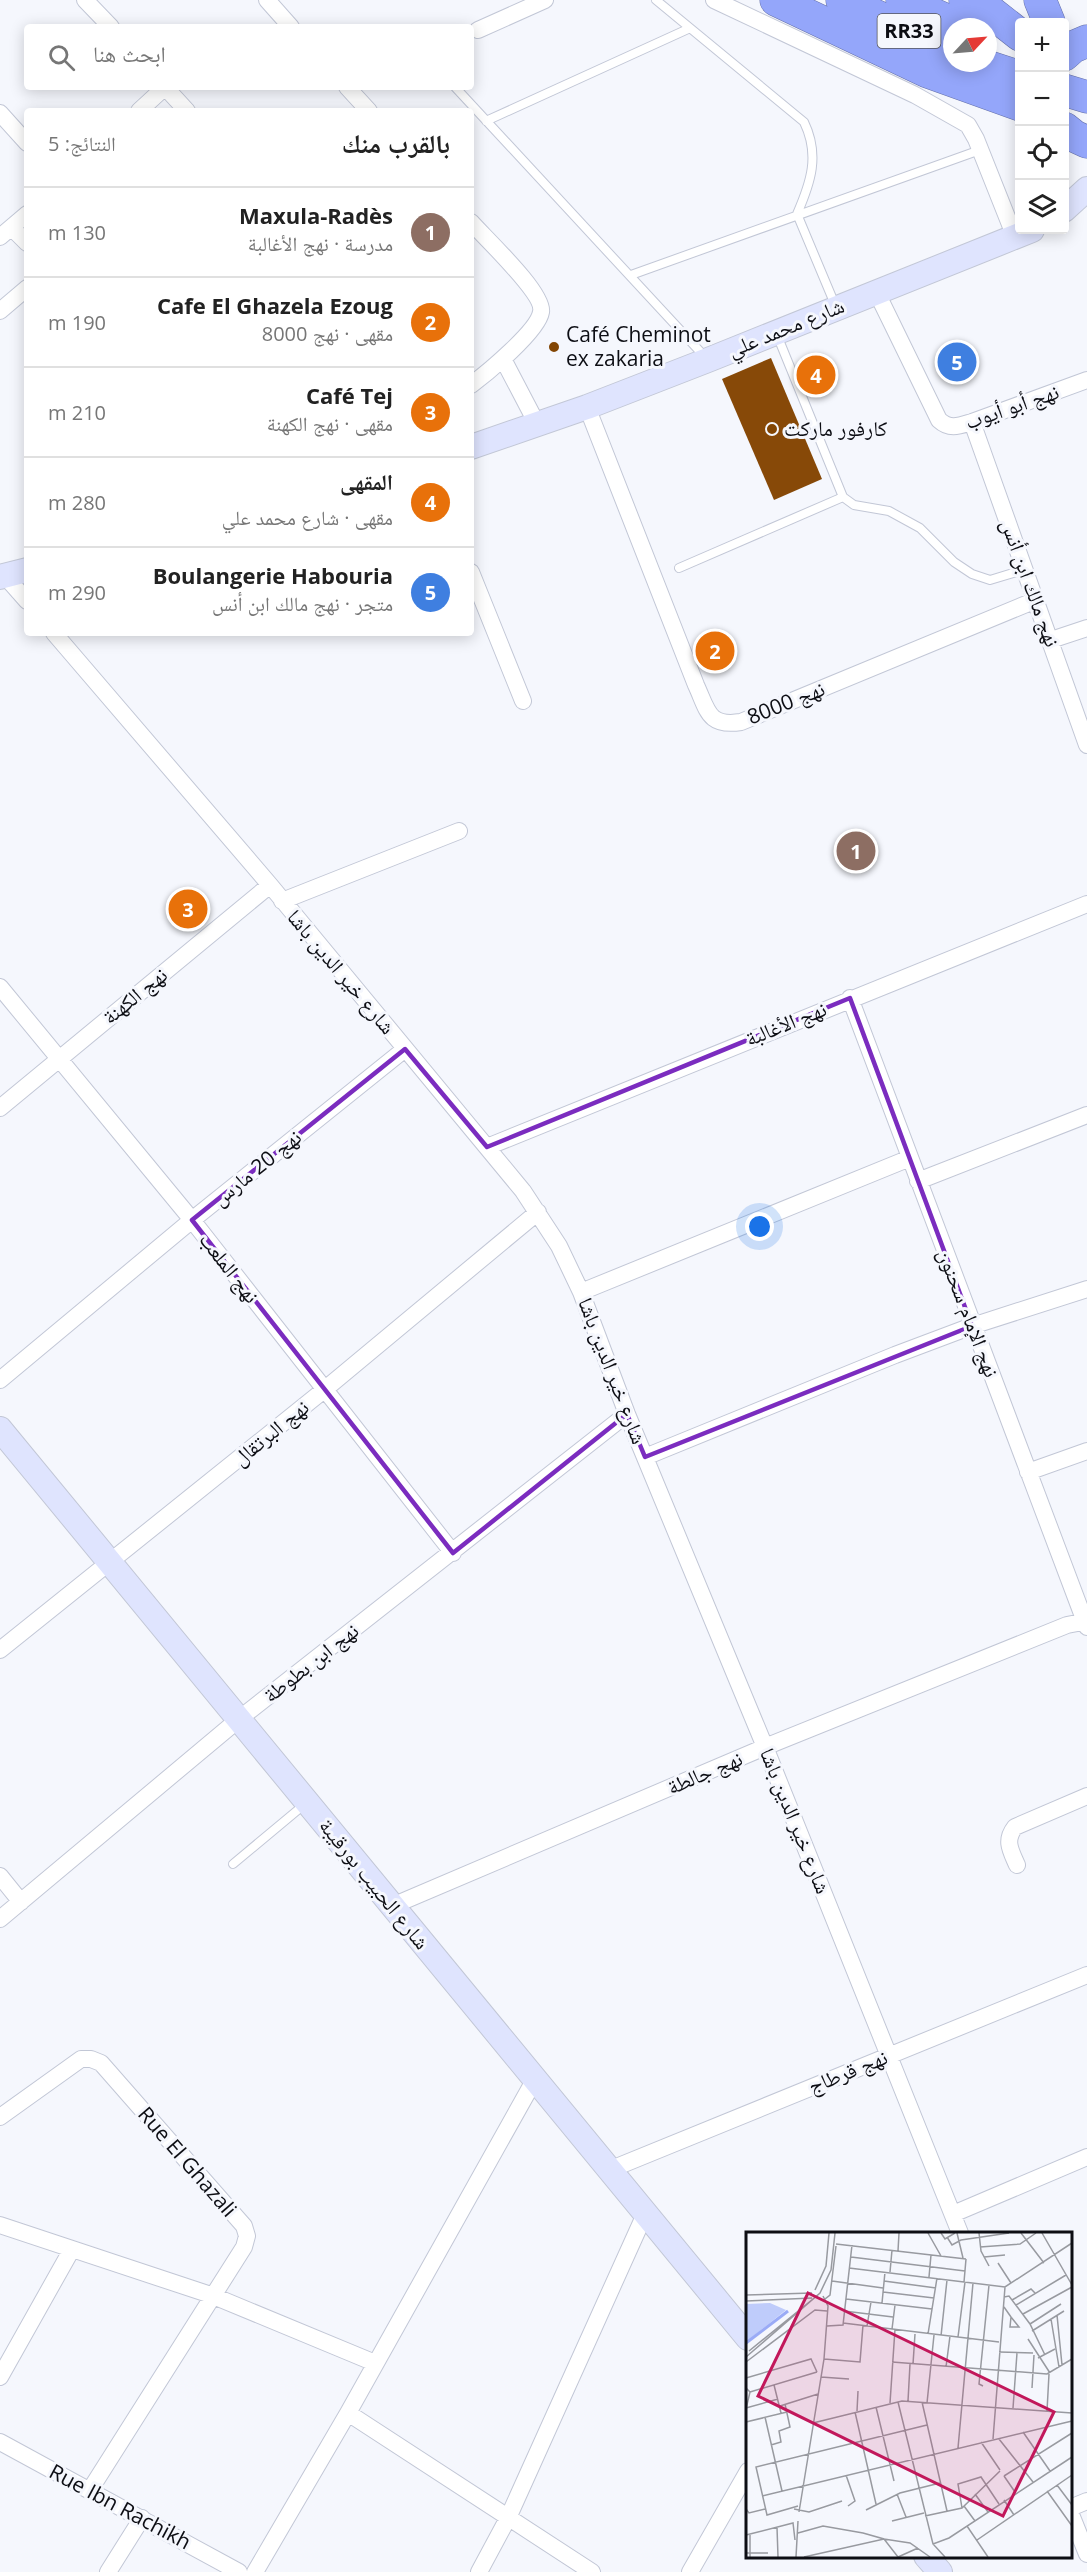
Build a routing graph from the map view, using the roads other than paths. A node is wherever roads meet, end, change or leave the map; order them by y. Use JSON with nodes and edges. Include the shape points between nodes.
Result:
{"nodes":[{"id":1,"x":85,"y":0,"type":"edge"},
{"id":2,"x":267,"y":0,"type":"edge"},
{"id":3,"x":545,"y":0,"type":"edge"},
{"id":4,"x":656,"y":0,"type":"edge"},
{"id":5,"x":714,"y":0,"type":"edge"},
{"id":6,"x":776,"y":0,"type":"edge"},
{"id":7,"x":842,"y":0,"type":"edge"},
{"id":8,"x":902,"y":0,"type":"edge"},
{"id":9,"x":965,"y":0,"type":"edge"},
{"id":10,"x":1040,"y":0,"type":"edge"},
{"id":11,"x":943,"y":18,"type":"edge"},
{"id":12,"x":1047,"y":18,"type":"edge"},
{"id":13,"x":108,"y":24,"type":"edge"},
{"id":14,"x":288,"y":24,"type":"edge"},
{"id":15,"x":688,"y":29,"type":"junction"},
{"id":16,"x":478,"y":30,"type":"dead end"},
{"id":17,"x":1015,"y":31,"type":"edge"},
{"id":18,"x":997,"y":41,"type":"edge"},
{"id":19,"x":1087,"y":41,"type":"edge"},
{"id":20,"x":1015,"y":46,"type":"edge"},
{"id":21,"x":943,"y":47,"type":"edge"},
{"id":22,"x":1069,"y":51,"type":"edge"},
{"id":23,"x":1069,"y":62,"type":"edge"},
{"id":24,"x":1087,"y":68,"type":"edge"},
{"id":25,"x":997,"y":70,"type":"edge"},
{"id":26,"x":1015,"y":75,"type":"edge"},
{"id":27,"x":162,"y":90,"type":"edge"},
{"id":28,"x":168,"y":90,"type":"edge"},
{"id":29,"x":350,"y":90,"type":"edge"},
{"id":30,"x":458,"y":90,"type":"edge"},
{"id":31,"x":1069,"y":91,"type":"edge"},
{"id":32,"x":1087,"y":97,"type":"edge"},
{"id":33,"x":1015,"y":103,"type":"edge"},
{"id":34,"x":142,"y":108,"type":"edge"},
{"id":35,"x":184,"y":108,"type":"edge"},
{"id":36,"x":366,"y":108,"type":"edge"},
{"id":37,"x":0,"y":113,"type":"edge"},
{"id":38,"x":486,"y":121,"type":"junction"},
{"id":39,"x":1069,"y":132,"type":"edge"},
{"id":40,"x":24,"y":140,"type":"edge"},
{"id":41,"x":1087,"y":142,"type":"edge"},
{"id":42,"x":980,"y":150,"type":"junction"},
{"id":43,"x":1087,"y":189,"type":"edge"},
{"id":44,"x":1069,"y":206,"type":"edge"},
{"id":45,"x":797,"y":214,"type":"junction"},
{"id":46,"x":24,"y":217,"type":"edge"},
{"id":47,"x":1015,"y":218,"type":"edge"},
{"id":48,"x":474,"y":225,"type":"edge"},
{"id":49,"x":6,"y":233,"type":"edge"},
{"id":50,"x":1020,"y":234,"type":"edge"},
{"id":51,"x":24,"y":242,"type":"edge"},
{"id":52,"x":631,"y":275,"type":"junction"},
{"id":53,"x":24,"y":291,"type":"edge"},
{"id":54,"x":876,"y":291,"type":"junction"},
{"id":55,"x":836,"y":307,"type":"junction"},
{"id":56,"x":0,"y":311,"type":"edge"},
{"id":57,"x":776,"y":332,"type":"junction"},
{"id":58,"x":503,"y":359,"type":"junction"},
{"id":59,"x":708,"y":360,"type":"junction"},
{"id":60,"x":1087,"y":382,"type":"edge"},
{"id":61,"x":474,"y":383,"type":"edge"},
{"id":62,"x":586,"y":407,"type":"junction"},
{"id":63,"x":972,"y":422,"type":"junction"},
{"id":64,"x":537,"y":424,"type":"junction"},
{"id":65,"x":474,"y":445,"type":"edge"},
{"id":66,"x":843,"y":497,"type":"junction"},
{"id":67,"x":679,"y":568,"type":"dead end"},
{"id":68,"x":1023,"y":570,"type":"junction"},
{"id":69,"x":11,"y":574,"type":"edge"},
{"id":70,"x":474,"y":579,"type":"edge"},
{"id":71,"x":24,"y":596,"type":"edge"},
{"id":72,"x":1036,"y":600,"type":"junction"},
{"id":73,"x":1087,"y":628,"type":"edge"},
{"id":74,"x":57,"y":636,"type":"edge"},
{"id":75,"x":1051,"y":640,"type":"junction"},
{"id":76,"x":523,"y":701,"type":"dead end"},
{"id":77,"x":1087,"y":745,"type":"edge"},
{"id":78,"x":459,"y":831,"type":"dead end"},
{"id":79,"x":270,"y":885,"type":"junction"},
{"id":80,"x":282,"y":901,"type":"junction"},
{"id":81,"x":1087,"y":904,"type":"edge"},
{"id":82,"x":0,"y":987,"type":"edge"},
{"id":83,"x":850,"y":998,"type":"junction"},
{"id":84,"x":405,"y":1049,"type":"junction"},
{"id":85,"x":60,"y":1058,"type":"junction"},
{"id":86,"x":0,"y":1108,"type":"edge"},
{"id":87,"x":1087,"y":1115,"type":"edge"},
{"id":88,"x":487,"y":1147,"type":"junction"},
{"id":89,"x":910,"y":1158,"type":"junction"},
{"id":90,"x":918,"y":1181,"type":"junction"},
{"id":91,"x":538,"y":1212,"type":"junction"},
{"id":92,"x":192,"y":1220,"type":"junction"},
{"id":93,"x":1087,"y":1288,"type":"edge"},
{"id":94,"x":581,"y":1292,"type":"junction"},
{"id":95,"x":972,"y":1326,"type":"junction"},
{"id":96,"x":0,"y":1380,"type":"edge"},
{"id":97,"x":324,"y":1390,"type":"junction"},
{"id":98,"x":627,"y":1414,"type":"junction"},
{"id":99,"x":0,"y":1429,"type":"edge"},
{"id":100,"x":1087,"y":1451,"type":"edge"},
{"id":101,"x":645,"y":1457,"type":"junction"},
{"id":102,"x":1028,"y":1472,"type":"junction"},
{"id":103,"x":453,"y":1553,"type":"junction"},
{"id":104,"x":109,"y":1563,"type":"junction"},
{"id":105,"x":1086,"y":1623,"type":"edge"},
{"id":106,"x":0,"y":1650,"type":"edge"},
{"id":107,"x":239,"y":1719,"type":"junction"},
{"id":108,"x":765,"y":1747,"type":"junction"},
{"id":109,"x":1087,"y":1796,"type":"edge"},
{"id":110,"x":308,"y":1802,"type":"junction"},
{"id":111,"x":233,"y":1864,"type":"dead end"},
{"id":112,"x":1017,"y":1865,"type":"dead end"},
{"id":113,"x":0,"y":1876,"type":"edge"},
{"id":114,"x":21,"y":1902,"type":"junction"},
{"id":115,"x":392,"y":1906,"type":"junction"},
{"id":116,"x":0,"y":1918,"type":"edge"},
{"id":117,"x":1087,"y":1976,"type":"edge"},
{"id":118,"x":890,"y":2055,"type":"junction"},
{"id":119,"x":535,"y":2079,"type":"junction"},
{"id":120,"x":0,"y":2117,"type":"edge"},
{"id":121,"x":1087,"y":2157,"type":"edge"},
{"id":122,"x":609,"y":2170,"type":"junction"},
{"id":123,"x":645,"y":2214,"type":"junction"},
{"id":124,"x":953,"y":2214,"type":"junction"},
{"id":125,"x":0,"y":2225,"type":"edge"},
{"id":126,"x":960,"y":2232,"type":"edge"},
{"id":127,"x":72,"y":2249,"type":"junction"},
{"id":128,"x":211,"y":2295,"type":"junction"},
{"id":129,"x":746,"y":2336,"type":"edge"},
{"id":130,"x":375,"y":2363,"type":"junction"},
{"id":131,"x":0,"y":2377,"type":"edge"},
{"id":132,"x":348,"y":2413,"type":"junction"},
{"id":133,"x":0,"y":2442,"type":"edge"},
{"id":134,"x":746,"y":2474,"type":"edge"},
{"id":135,"x":90,"y":2490,"type":"junction"},
{"id":136,"x":1087,"y":2501,"type":"edge"},
{"id":137,"x":1072,"y":2509,"type":"edge"},
{"id":138,"x":1072,"y":2513,"type":"edge"},
{"id":139,"x":142,"y":2518,"type":"junction"},
{"id":140,"x":508,"y":2518,"type":"junction"},
{"id":141,"x":1087,"y":2553,"type":"edge"},
{"id":142,"x":927,"y":2557,"type":"edge"},
{"id":143,"x":237,"y":2571,"type":"edge"},
{"id":144,"x":108,"y":2572,"type":"edge"},
{"id":145,"x":255,"y":2572,"type":"edge"},
{"id":146,"x":479,"y":2572,"type":"edge"},
{"id":147,"x":592,"y":2572,"type":"edge"},
{"id":148,"x":690,"y":2572,"type":"edge"},
{"id":149,"x":940,"y":2572,"type":"edge"}],
"edges":[{"from":1,"to":13,"type":"street"},
{"from":2,"to":14,"type":"street"},
{"from":3,"to":16,"type":"street"},
{"from":4,"to":15,"type":"lane"},
{"from":5,"to":42,"type":"street","via":[[968,125]]},
{"from":6,"to":33,"type":"highway","via":[[928,72]]},
{"from":7,"to":21,"type":"highway","number":"RR33"},
{"from":8,"to":11,"type":"highway","number":"RR33"},
{"from":9,"to":17,"type":"highway","via":[[992,13]]},
{"from":10,"to":12,"type":"highway"},
{"from":15,"to":38,"type":"lane"},
{"from":15,"to":45,"type":"lane","via":[[804,122],[811,137],[814,163],[810,186]]},
{"from":18,"to":20,"type":"highway"},
{"from":19,"to":22,"type":"highway"},
{"from":23,"to":24,"type":"highway"},
{"from":25,"to":26,"type":"highway"},
{"from":27,"to":34,"type":"street"},
{"from":28,"to":35,"type":"street"},
{"from":29,"to":36,"type":"street"},
{"from":30,"to":38,"type":"lane"},
{"from":31,"to":32,"type":"highway"},
{"from":37,"to":40,"type":"street"},
{"from":38,"to":52,"type":"lane"},
{"from":39,"to":41,"type":"highway"},
{"from":42,"to":45,"type":"lane"},
{"from":42,"to":47,"type":"street"},
{"from":43,"to":44,"type":"street"},
{"from":45,"to":52,"type":"lane"},
{"from":45,"to":55,"type":"lane"},
{"from":46,"to":49,"type":"street"},
{"from":48,"to":58,"type":"street","via":[[531,287],[542,311],[539,320]]},
{"from":49,"to":51,"type":"street"},
{"from":50,"to":54,"type":"street","name":"شارع محمد علي"},
{"from":52,"to":59,"type":"lane"},
{"from":53,"to":56,"type":"street"},
{"from":54,"to":55,"type":"street","name":"شارع محمد علي"},
{"from":54,"to":63,"type":"street","name":"نهج أبو أيوب","via":[[939,420],[949,427]]},
{"from":55,"to":57,"type":"street","name":"شارع محمد علي"},
{"from":57,"to":59,"type":"street","name":"شارع محمد علي"},
{"from":57,"to":66,"type":"lane"},
{"from":58,"to":61,"type":"street"},
{"from":58,"to":64,"type":"street"},
{"from":59,"to":62,"type":"street","name":"شارع محمد علي"},
{"from":60,"to":63,"type":"street","name":"نهج أبو أيوب"},
{"from":62,"to":64,"type":"street","name":"شارع محمد علي"},
{"from":62,"to":72,"type":"street","name":"نهج 8000","via":[[696,685],[716,721],[741,722]]},
{"from":63,"to":68,"type":"street","name":"نهج مالك ابن أنس"},
{"from":64,"to":65,"type":"street","name":"شارع محمد علي"},
{"from":66,"to":67,"type":"lane"},
{"from":66,"to":68,"type":"lane","via":[[854,505],[889,511],[920,528],[972,574],[990,580]]},
{"from":68,"to":72,"type":"street","name":"نهج مالك ابن أنس"},
{"from":69,"to":71,"type":"street"},
{"from":70,"to":76,"type":"street"},
{"from":72,"to":75,"type":"street","name":"نهج مالك ابن أنس"},
{"from":73,"to":75,"type":"street"},
{"from":74,"to":79,"type":"street","name":"شارع خير الدين باشا"},
{"from":75,"to":77,"type":"street","name":"نهج مالك ابن أنس"},
{"from":78,"to":80,"type":"street"},
{"from":79,"to":80,"type":"street","name":"شارع خير الدين باشا"},
{"from":79,"to":85,"type":"street","name":"نهج الكهنة"},
{"from":80,"to":84,"type":"street","name":"شارع خير الدين باشا"},
{"from":81,"to":83,"type":"street","name":"نهج الأغالبة"},
{"from":82,"to":85,"type":"street","name":"نهج الملعب"},
{"from":83,"to":88,"type":"street","name":"نهج الأغالبة"},
{"from":83,"to":89,"type":"street","name":"نهج الإمام سحنون"},
{"from":84,"to":88,"type":"street","name":"شارع خير الدين باشا"},
{"from":84,"to":92,"type":"street","name":"نهج 20 مارس"},
{"from":85,"to":86,"type":"street","name":"نهج الكهنة"},
{"from":85,"to":92,"type":"street","name":"نهج الملعب"},
{"from":87,"to":90,"type":"street"},
{"from":88,"to":91,"type":"street","name":"شارع خير الدين باشا"},
{"from":89,"to":90,"type":"street","name":"نهج الإمام سحنون"},
{"from":89,"to":94,"type":"street"},
{"from":90,"to":95,"type":"street","name":"نهج الإمام سحنون"},
{"from":91,"to":94,"type":"street","name":"شارع خير الدين باشا"},
{"from":91,"to":97,"type":"street","name":"نهج البرتقال"},
{"from":92,"to":96,"type":"street","name":"نهج 20 مارس"},
{"from":92,"to":97,"type":"street","name":"نهج الملعب"},
{"from":93,"to":95,"type":"street"},
{"from":94,"to":98,"type":"street","name":"شارع خير الدين باشا"},
{"from":95,"to":101,"type":"street"},
{"from":95,"to":102,"type":"street","name":"نهج الإمام سحنون"},
{"from":97,"to":103,"type":"street","name":"نهج الملعب"},
{"from":97,"to":104,"type":"street","name":"نهج البرتقال"},
{"from":98,"to":101,"type":"street","name":"شارع خير الدين باشا"},
{"from":98,"to":103,"type":"street","name":"نهج ابن بطوطة"},
{"from":99,"to":104,"type":"street","name":"شارع الحبيب بورقيبة"},
{"from":100,"to":102,"type":"street"},
{"from":101,"to":108,"type":"street","name":"شارع خير الدين باشا"},
{"from":102,"to":105,"type":"street","name":"نهج الإمام سحنون"},
{"from":103,"to":107,"type":"street","name":"نهج ابن بطوطة"},
{"from":104,"to":106,"type":"street","name":"نهج البرتقال"},
{"from":104,"to":107,"type":"street","name":"شارع الحبيب بورقيبة"},
{"from":105,"to":108,"type":"street","name":"نهج جالطة","via":[[1067,1625]]},
{"from":107,"to":110,"type":"street","name":"شارع الحبيب بورقيبة"},
{"from":107,"to":114,"type":"street","name":"نهج ابن بطوطة"},
{"from":108,"to":115,"type":"street","name":"نهج جالطة"},
{"from":108,"to":118,"type":"street","name":"شارع خير الدين باشا"},
{"from":109,"to":112,"type":"street","via":[[1015,1827],[1008,1842]]},
{"from":110,"to":111,"type":"lane"},
{"from":110,"to":115,"type":"street","name":"شارع الحبيب بورقيبة"},
{"from":113,"to":114,"type":"street"},
{"from":114,"to":116,"type":"street","name":"نهج ابن بطوطة"},
{"from":115,"to":119,"type":"street","name":"شارع الحبيب بورقيبة"},
{"from":117,"to":118,"type":"street","name":"نهج قرطاج"},
{"from":118,"to":122,"type":"street","name":"نهج قرطاج"},
{"from":118,"to":124,"type":"street","name":"شارع خير الدين باشا"},
{"from":119,"to":122,"type":"street","name":"شارع الحبيب بورقيبة"},
{"from":119,"to":130,"type":"street"},
{"from":120,"to":128,"type":"street","name":"Rue El Ghazali","via":[[81,2059],[101,2063],[244,2226],[244,2247]]},
{"from":121,"to":124,"type":"street"},
{"from":122,"to":123,"type":"street","name":"شارع الحبيب بورقيبة"},
{"from":123,"to":129,"type":"street","name":"شارع الحبيب بورقيبة"},
{"from":123,"to":140,"type":"street"},
{"from":124,"to":126,"type":"street","name":"شارع خير الدين باشا"},
{"from":125,"to":127,"type":"street"},
{"from":127,"to":128,"type":"street"},
{"from":127,"to":131,"type":"street"},
{"from":128,"to":130,"type":"street"},
{"from":128,"to":135,"type":"street","name":"Rue El Ghazali"},
{"from":130,"to":132,"type":"street"},
{"from":132,"to":140,"type":"street"},
{"from":132,"to":145,"type":"street"},
{"from":133,"to":135,"type":"street","name":"Rue Ibn Rachikh"},
{"from":134,"to":148,"type":"street"},
{"from":135,"to":139,"type":"street","name":"Rue Ibn Rachikh"},
{"from":136,"to":137,"type":"street"},
{"from":138,"to":141,"type":"street"},
{"from":139,"to":143,"type":"street","name":"Rue Ibn Rachikh"},
{"from":139,"to":144,"type":"street"},
{"from":140,"to":146,"type":"street"},
{"from":140,"to":147,"type":"street"},
{"from":142,"to":149,"type":"street"}]}
